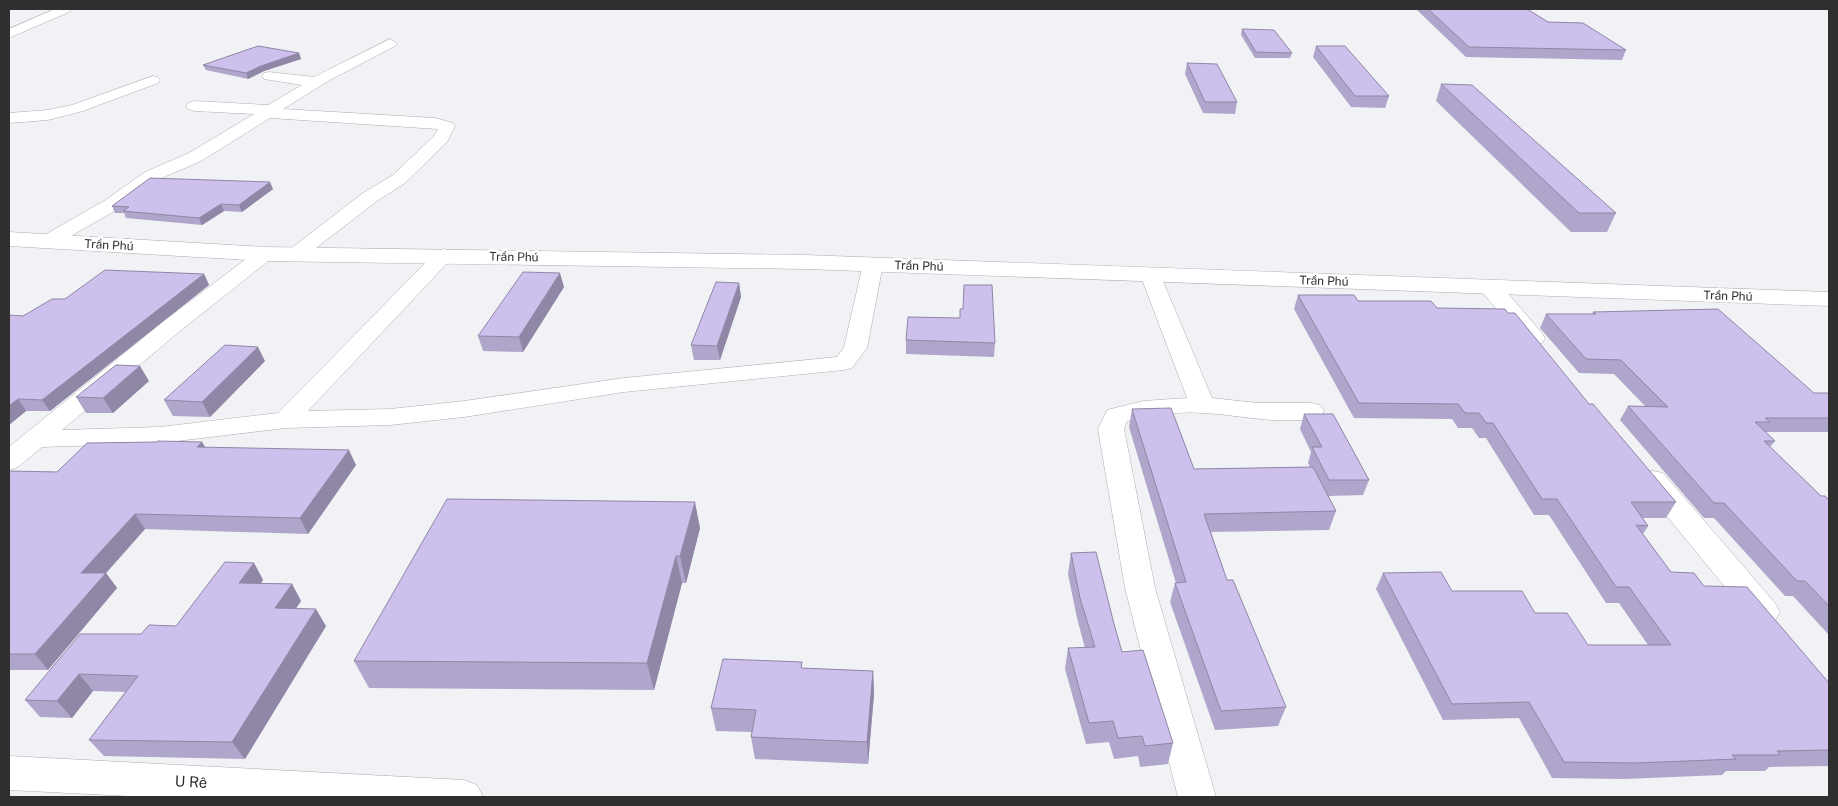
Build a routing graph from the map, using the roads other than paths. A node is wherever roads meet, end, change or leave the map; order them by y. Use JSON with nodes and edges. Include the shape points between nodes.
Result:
{"nodes":[{"id":1,"x":65,"y":9,"type":"edge"},
{"id":2,"x":9,"y":34,"type":"edge"},
{"id":3,"x":390,"y":43,"type":"dead end"},
{"id":4,"x":269,"y":76,"type":"dead end"},
{"id":5,"x":153,"y":80,"type":"dead end"},
{"id":6,"x":316,"y":82,"type":"junction"},
{"id":7,"x":194,"y":106,"type":"dead end"},
{"id":8,"x":269,"y":111,"type":"junction"},
{"id":9,"x":9,"y":118,"type":"edge"},
{"id":10,"x":9,"y":239,"type":"edge"},
{"id":11,"x":48,"y":241,"type":"junction"},
{"id":12,"x":265,"y":254,"type":"junction"},
{"id":13,"x":296,"y":254,"type":"junction"},
{"id":14,"x":444,"y":255,"type":"junction"},
{"id":15,"x":874,"y":264,"type":"junction"},
{"id":16,"x":1150,"y":274,"type":"junction"},
{"id":17,"x":1490,"y":287,"type":"junction"},
{"id":18,"x":1829,"y":299,"type":"edge"},
{"id":19,"x":1548,"y":355,"type":"edge"},
{"id":20,"x":1202,"y":405,"type":"junction"},
{"id":21,"x":1311,"y":412,"type":"edge"},
{"id":22,"x":286,"y":420,"type":"junction"},
{"id":23,"x":35,"y":439,"type":"junction"},
{"id":24,"x":11,"y":458,"type":"edge"},
{"id":25,"x":1637,"y":461,"type":"edge"},
{"id":26,"x":1778,"y":628,"type":"edge"},
{"id":27,"x":9,"y":772,"type":"edge"},
{"id":28,"x":464,"y":797,"type":"edge"},
{"id":29,"x":1197,"y":797,"type":"edge"}],
"edges":[{"from":1,"to":2,"type":"street"},
{"from":3,"to":6,"type":"street"},
{"from":4,"to":6,"type":"street"},
{"from":5,"to":9,"type":"street","via":[[77,108],[48,115]]},
{"from":6,"to":8,"type":"street"},
{"from":7,"to":8,"type":"street"},
{"from":8,"to":11,"type":"street","via":[[195,157],[140,182],[112,204]]},
{"from":8,"to":13,"type":"street","via":[[447,126],[440,138],[399,179],[370,197]]},
{"from":10,"to":11,"type":"street","name":"Trần Phú"},
{"from":11,"to":12,"type":"street","name":"Trần Phú"},
{"from":12,"to":13,"type":"street","name":"Trần Phú"},
{"from":12,"to":23,"type":"street"},
{"from":13,"to":14,"type":"street","name":"Trần Phú"},
{"from":14,"to":15,"type":"street","name":"Trần Phú"},
{"from":14,"to":22,"type":"street"},
{"from":15,"to":16,"type":"street","name":"Trần Phú"},
{"from":15,"to":22,"type":"street","via":[[855,348],[844,363],[624,385],[390,417]]},
{"from":16,"to":17,"type":"street","name":"Trần Phú"},
{"from":16,"to":20,"type":"street"},
{"from":17,"to":18,"type":"street","name":"Trần Phú"},
{"from":17,"to":19,"type":"street"},
{"from":20,"to":21,"type":"street","via":[[1257,412]]},
{"from":20,"to":29,"type":"street","via":[[1142,409],[1116,416],[1111,429],[1140,588]]},
{"from":22,"to":23,"type":"street","via":[[160,435]]},
{"from":23,"to":24,"type":"street"},
{"from":25,"to":26,"type":"street"},
{"from":27,"to":28,"type":"street","name":"U Rê"}]}
